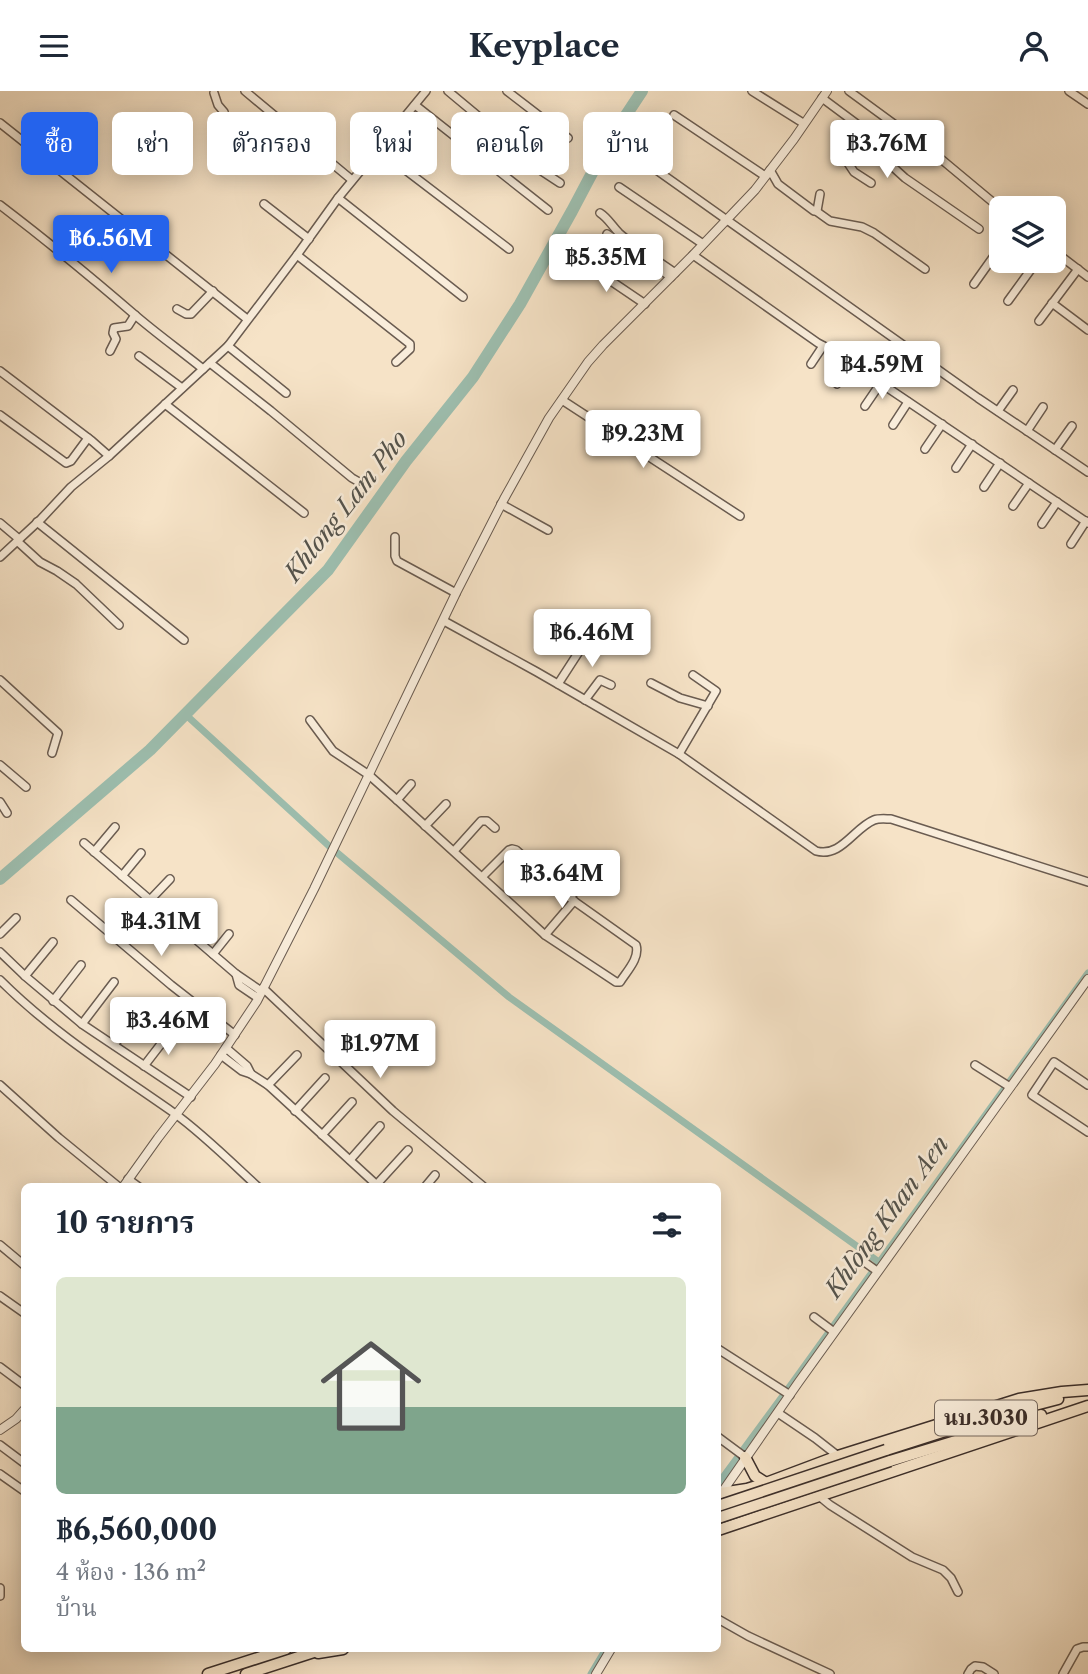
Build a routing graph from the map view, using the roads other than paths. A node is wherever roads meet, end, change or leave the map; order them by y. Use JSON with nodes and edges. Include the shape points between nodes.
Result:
{"nodes":[{"id":1,"x":245,"y":91,"type":"edge"},
{"id":2,"x":426,"y":91,"type":"edge"},
{"id":3,"x":448,"y":91,"type":"edge"},
{"id":4,"x":507,"y":91,"type":"edge"},
{"id":5,"x":752,"y":91,"type":"edge"},
{"id":6,"x":849,"y":91,"type":"edge"},
{"id":7,"x":1069,"y":91,"type":"edge"},
{"id":8,"x":214,"y":92,"type":"edge"},
{"id":9,"x":825,"y":95,"type":"edge"},
{"id":10,"x":1088,"y":104,"type":"edge"},
{"id":11,"x":415,"y":105,"type":"junction"},
{"id":12,"x":224,"y":112,"type":"dead end"},
{"id":13,"x":409,"y":112,"type":"edge"},
{"id":14,"x":534,"y":112,"type":"edge"},
{"id":15,"x":674,"y":115,"type":"dead end"},
{"id":16,"x":0,"y":123,"type":"edge"},
{"id":17,"x":803,"y":123,"type":"junction"},
{"id":18,"x":864,"y":130,"type":"junction"},
{"id":19,"x":767,"y":173,"type":"junction"},
{"id":20,"x":356,"y":175,"type":"edge"},
{"id":21,"x":412,"y":175,"type":"edge"},
{"id":22,"x":664,"y":175,"type":"edge"},
{"id":23,"x":352,"y":180,"type":"junction"},
{"id":24,"x":560,"y":183,"type":"dead end"},
{"id":25,"x":871,"y":183,"type":"dead end"},
{"id":26,"x":619,"y":187,"type":"dead end"},
{"id":27,"x":820,"y":194,"type":"dead end"},
{"id":28,"x":338,"y":198,"type":"junction"},
{"id":29,"x":989,"y":199,"type":"edge"},
{"id":30,"x":264,"y":204,"type":"dead end"},
{"id":31,"x":0,"y":205,"type":"edge"},
{"id":32,"x":548,"y":210,"type":"dead end"},
{"id":33,"x":816,"y":211,"type":"junction"},
{"id":34,"x":600,"y":213,"type":"dead end"},
{"id":35,"x":727,"y":219,"type":"junction"},
{"id":36,"x":979,"y":229,"type":"dead end"},
{"id":37,"x":607,"y":234,"type":"dead end"},
{"id":38,"x":309,"y":239,"type":"junction"},
{"id":39,"x":703,"y":244,"type":"junction"},
{"id":40,"x":509,"y":249,"type":"dead end"},
{"id":41,"x":298,"y":255,"type":"junction"},
{"id":42,"x":694,"y":255,"type":"junction"},
{"id":43,"x":1066,"y":260,"type":"edge"},
{"id":44,"x":583,"y":262,"type":"dead end"},
{"id":45,"x":989,"y":263,"type":"edge"},
{"id":46,"x":925,"y":269,"type":"dead end"},
{"id":47,"x":1078,"y":269,"type":"junction"},
{"id":48,"x":1028,"y":273,"type":"edge"},
{"id":49,"x":673,"y":275,"type":"junction"},
{"id":50,"x":1088,"y":277,"type":"edge"},
{"id":51,"x":974,"y":284,"type":"dead end"},
{"id":52,"x":213,"y":291,"type":"junction"},
{"id":53,"x":463,"y":297,"type":"dead end"},
{"id":54,"x":1008,"y":301,"type":"dead end"},
{"id":55,"x":1052,"y":303,"type":"junction"},
{"id":56,"x":645,"y":304,"type":"junction"},
{"id":57,"x":177,"y":309,"type":"dead end"},
{"id":58,"x":135,"y":315,"type":"junction"},
{"id":59,"x":247,"y":319,"type":"junction"},
{"id":60,"x":1039,"y":321,"type":"dead end"},
{"id":61,"x":1088,"y":330,"type":"edge"},
{"id":62,"x":228,"y":346,"type":"junction"},
{"id":63,"x":823,"y":346,"type":"junction"},
{"id":64,"x":110,"y":351,"type":"dead end"},
{"id":65,"x":139,"y":356,"type":"dead end"},
{"id":66,"x":396,"y":362,"type":"dead end"},
{"id":67,"x":811,"y":364,"type":"dead end"},
{"id":68,"x":851,"y":364,"type":"junction"},
{"id":69,"x":206,"y":366,"type":"junction"},
{"id":70,"x":0,"y":371,"type":"edge"},
{"id":71,"x":837,"y":384,"type":"dead end"},
{"id":72,"x":880,"y":384,"type":"junction"},
{"id":73,"x":182,"y":389,"type":"junction"},
{"id":74,"x":1013,"y":390,"type":"dead end"},
{"id":75,"x":286,"y":393,"type":"dead end"},
{"id":76,"x":562,"y":400,"type":"junction"},
{"id":77,"x":908,"y":402,"type":"junction"},
{"id":78,"x":165,"y":404,"type":"junction"},
{"id":79,"x":865,"y":406,"type":"dead end"},
{"id":80,"x":1043,"y":407,"type":"dead end"},
{"id":81,"x":998,"y":411,"type":"junction"},
{"id":82,"x":0,"y":415,"type":"edge"},
{"id":83,"x":942,"y":424,"type":"junction"},
{"id":84,"x":893,"y":425,"type":"dead end"},
{"id":85,"x":1072,"y":426,"type":"dead end"},
{"id":86,"x":1027,"y":431,"type":"junction"},
{"id":87,"x":88,"y":438,"type":"junction"},
{"id":88,"x":972,"y":444,"type":"junction"},
{"id":89,"x":925,"y":449,"type":"dead end"},
{"id":90,"x":1055,"y":450,"type":"junction"},
{"id":91,"x":109,"y":456,"type":"junction"},
{"id":92,"x":1000,"y":463,"type":"junction"},
{"id":93,"x":956,"y":468,"type":"dead end"},
{"id":94,"x":1087,"y":469,"type":"edge"},
{"id":95,"x":1029,"y":483,"type":"junction"},
{"id":96,"x":366,"y":486,"type":"dead end"},
{"id":97,"x":984,"y":487,"type":"dead end"},
{"id":98,"x":1057,"y":502,"type":"junction"},
{"id":99,"x":502,"y":504,"type":"junction"},
{"id":100,"x":1013,"y":506,"type":"dead end"},
{"id":101,"x":304,"y":513,"type":"dead end"},
{"id":102,"x":740,"y":516,"type":"dead end"},
{"id":103,"x":37,"y":522,"type":"junction"},
{"id":104,"x":1087,"y":522,"type":"edge"},
{"id":105,"x":0,"y":523,"type":"edge"},
{"id":106,"x":1042,"y":524,"type":"dead end"},
{"id":107,"x":548,"y":530,"type":"dead end"},
{"id":108,"x":396,"y":537,"type":"dead end"},
{"id":109,"x":18,"y":540,"type":"junction"},
{"id":110,"x":1071,"y":544,"type":"dead end"},
{"id":111,"x":0,"y":557,"type":"edge"},
{"id":112,"x":456,"y":593,"type":"junction"},
{"id":113,"x":444,"y":621,"type":"junction"},
{"id":114,"x":119,"y":625,"type":"dead end"},
{"id":115,"x":591,"y":633,"type":"dead end"},
{"id":116,"x":184,"y":640,"type":"dead end"},
{"id":117,"x":693,"y":675,"type":"dead end"},
{"id":118,"x":0,"y":680,"type":"edge"},
{"id":119,"x":651,"y":683,"type":"dead end"},
{"id":120,"x":558,"y":684,"type":"junction"},
{"id":121,"x":611,"y":685,"type":"dead end"},
{"id":122,"x":585,"y":700,"type":"junction"},
{"id":123,"x":708,"y":706,"type":"junction"},
{"id":124,"x":310,"y":720,"type":"dead end"},
{"id":125,"x":52,"y":753,"type":"dead end"},
{"id":126,"x":679,"y":754,"type":"junction"},
{"id":127,"x":0,"y":765,"type":"edge"},
{"id":128,"x":369,"y":775,"type":"junction"},
{"id":129,"x":411,"y":784,"type":"dead end"},
{"id":130,"x":26,"y":786,"type":"dead end"},
{"id":131,"x":397,"y":800,"type":"junction"},
{"id":132,"x":0,"y":802,"type":"edge"},
{"id":133,"x":446,"y":804,"type":"dead end"},
{"id":134,"x":7,"y":813,"type":"dead end"},
{"id":135,"x":425,"y":826,"type":"junction"},
{"id":136,"x":115,"y":827,"type":"dead end"},
{"id":137,"x":495,"y":828,"type":"dead end"},
{"id":138,"x":84,"y":843,"type":"dead end"},
{"id":139,"x":454,"y":851,"type":"junction"},
{"id":140,"x":94,"y":852,"type":"junction"},
{"id":141,"x":141,"y":853,"type":"dead end"},
{"id":142,"x":588,"y":874,"type":"dead end"},
{"id":143,"x":122,"y":876,"type":"junction"},
{"id":144,"x":482,"y":877,"type":"junction"},
{"id":145,"x":170,"y":879,"type":"dead end"},
{"id":146,"x":1088,"y":882,"type":"edge"},
{"id":147,"x":71,"y":900,"type":"dead end"},
{"id":148,"x":150,"y":900,"type":"junction"},
{"id":149,"x":572,"y":900,"type":"junction"},
{"id":150,"x":198,"y":909,"type":"dead end"},
{"id":151,"x":16,"y":918,"type":"dead end"},
{"id":152,"x":182,"y":928,"type":"junction"},
{"id":153,"x":229,"y":934,"type":"dead end"},
{"id":154,"x":0,"y":935,"type":"edge"},
{"id":155,"x":545,"y":935,"type":"junction"},
{"id":156,"x":53,"y":942,"type":"dead end"},
{"id":157,"x":0,"y":952,"type":"edge"},
{"id":158,"x":213,"y":954,"type":"junction"},
{"id":159,"x":81,"y":965,"type":"dead end"},
{"id":160,"x":25,"y":977,"type":"junction"},
{"id":161,"x":1088,"y":979,"type":"edge"},
{"id":162,"x":0,"y":980,"type":"edge"},
{"id":163,"x":114,"y":982,"type":"dead end"},
{"id":164,"x":261,"y":992,"type":"junction"},
{"id":165,"x":53,"y":1001,"type":"junction"},
{"id":166,"x":141,"y":1009,"type":"dead end"},
{"id":167,"x":82,"y":1024,"type":"junction"},
{"id":168,"x":171,"y":1031,"type":"dead end"},
{"id":169,"x":235,"y":1035,"type":"junction"},
{"id":170,"x":114,"y":1045,"type":"junction"},
{"id":171,"x":224,"y":1051,"type":"junction"},
{"id":172,"x":297,"y":1055,"type":"dead end"},
{"id":173,"x":975,"y":1065,"type":"dead end"},
{"id":174,"x":144,"y":1066,"type":"junction"},
{"id":175,"x":325,"y":1078,"type":"dead end"},
{"id":176,"x":0,"y":1085,"type":"edge"},
{"id":177,"x":268,"y":1085,"type":"junction"},
{"id":178,"x":1088,"y":1085,"type":"edge"},
{"id":179,"x":1009,"y":1086,"type":"junction"},
{"id":180,"x":191,"y":1097,"type":"junction"},
{"id":181,"x":352,"y":1102,"type":"dead end"},
{"id":182,"x":295,"y":1111,"type":"junction"},
{"id":183,"x":176,"y":1115,"type":"junction"},
{"id":184,"x":380,"y":1126,"type":"dead end"},
{"id":185,"x":1088,"y":1132,"type":"edge"},
{"id":186,"x":322,"y":1135,"type":"junction"},
{"id":187,"x":408,"y":1150,"type":"dead end"},
{"id":188,"x":350,"y":1160,"type":"junction"},
{"id":189,"x":435,"y":1175,"type":"dead end"},
{"id":190,"x":122,"y":1183,"type":"edge"},
{"id":191,"x":124,"y":1183,"type":"edge"},
{"id":192,"x":253,"y":1183,"type":"edge"},
{"id":193,"x":376,"y":1183,"type":"edge"},
{"id":194,"x":380,"y":1183,"type":"edge"},
{"id":195,"x":428,"y":1183,"type":"edge"},
{"id":196,"x":479,"y":1183,"type":"edge"},
{"id":197,"x":0,"y":1245,"type":"edge"},
{"id":198,"x":850,"y":1255,"type":"dead end"},
{"id":199,"x":21,"y":1262,"type":"edge"},
{"id":200,"x":876,"y":1270,"type":"junction"},
{"id":201,"x":0,"y":1296,"type":"edge"},
{"id":202,"x":21,"y":1312,"type":"edge"},
{"id":203,"x":817,"y":1319,"type":"dead end"},
{"id":204,"x":832,"y":1331,"type":"junction"},
{"id":205,"x":721,"y":1351,"type":"edge"},
{"id":206,"x":0,"y":1367,"type":"edge"},
{"id":207,"x":21,"y":1383,"type":"edge"},
{"id":208,"x":1088,"y":1391,"type":"edge"},
{"id":209,"x":789,"y":1395,"type":"junction"},
{"id":210,"x":1088,"y":1405,"type":"edge"},
{"id":211,"x":21,"y":1413,"type":"edge"},
{"id":212,"x":778,"y":1413,"type":"junction"},
{"id":213,"x":0,"y":1430,"type":"edge"},
{"id":214,"x":721,"y":1439,"type":"edge"},
{"id":215,"x":0,"y":1445,"type":"edge"},
{"id":216,"x":740,"y":1453,"type":"junction"},
{"id":217,"x":888,"y":1455,"type":"junction"},
{"id":218,"x":838,"y":1457,"type":"junction"},
{"id":219,"x":21,"y":1461,"type":"edge"},
{"id":220,"x":0,"y":1474,"type":"edge"},
{"id":221,"x":765,"y":1483,"type":"junction"},
{"id":222,"x":21,"y":1489,"type":"edge"},
{"id":223,"x":747,"y":1489,"type":"junction"},
{"id":224,"x":721,"y":1491,"type":"edge"},
{"id":225,"x":721,"y":1495,"type":"edge"},
{"id":226,"x":818,"y":1496,"type":"junction"},
{"id":227,"x":721,"y":1505,"type":"edge"},
{"id":228,"x":763,"y":1515,"type":"junction"},
{"id":229,"x":721,"y":1517,"type":"edge"},
{"id":230,"x":721,"y":1529,"type":"edge"},
{"id":231,"x":0,"y":1588,"type":"edge"},
{"id":232,"x":958,"y":1592,"type":"dead end"},
{"id":233,"x":0,"y":1596,"type":"edge"},
{"id":234,"x":721,"y":1621,"type":"edge"},
{"id":235,"x":1088,"y":1647,"type":"edge"},
{"id":236,"x":277,"y":1652,"type":"edge"},
{"id":237,"x":314,"y":1652,"type":"edge"},
{"id":238,"x":326,"y":1652,"type":"edge"},
{"id":239,"x":609,"y":1652,"type":"edge"},
{"id":240,"x":299,"y":1657,"type":"junction"},
{"id":241,"x":208,"y":1674,"type":"edge"},
{"id":242,"x":246,"y":1674,"type":"edge"},
{"id":243,"x":596,"y":1674,"type":"edge"},
{"id":244,"x":830,"y":1674,"type":"edge"},
{"id":245,"x":968,"y":1674,"type":"edge"},
{"id":246,"x":994,"y":1674,"type":"edge"},
{"id":247,"x":1063,"y":1674,"type":"edge"}],
"edges":[{"from":1,"to":23,"type":"street"},
{"from":2,"to":11,"type":"street"},
{"from":3,"to":24,"type":"street","via":[[528,162]]},
{"from":4,"to":14,"type":"street"},
{"from":5,"to":17,"type":"street"},
{"from":6,"to":29,"type":"street"},
{"from":7,"to":10,"type":"street"},
{"from":8,"to":12,"type":"street"},
{"from":9,"to":17,"type":"street"},
{"from":9,"to":18,"type":"street"},
{"from":11,"to":13,"type":"street"},
{"from":11,"to":32,"type":"street"},
{"from":15,"to":19,"type":"street"},
{"from":16,"to":52,"type":"street"},
{"from":17,"to":19,"type":"street"},
{"from":18,"to":25,"type":"street","via":[[846,160]]},
{"from":18,"to":36,"type":"street","via":[[905,178]]},
{"from":19,"to":33,"type":"street"},
{"from":19,"to":35,"type":"street"},
{"from":20,"to":23,"type":"street"},
{"from":21,"to":40,"type":"street"},
{"from":22,"to":35,"type":"street"},
{"from":23,"to":28,"type":"street"},
{"from":26,"to":39,"type":"street"},
{"from":27,"to":33,"type":"street"},
{"from":28,"to":38,"type":"street"},
{"from":28,"to":53,"type":"street"},
{"from":30,"to":38,"type":"street"},
{"from":31,"to":58,"type":"street"},
{"from":33,"to":46,"type":"street","via":[[830,221],[874,233]]},
{"from":34,"to":49,"type":"street"},
{"from":35,"to":39,"type":"street"},
{"from":35,"to":81,"type":"street"},
{"from":37,"to":49,"type":"street"},
{"from":38,"to":41,"type":"street"},
{"from":39,"to":42,"type":"street"},
{"from":41,"to":59,"type":"street"},
{"from":41,"to":66,"type":"street","via":[[410,344]]},
{"from":42,"to":49,"type":"street"},
{"from":42,"to":63,"type":"street"},
{"from":43,"to":47,"type":"street"},
{"from":44,"to":56,"type":"street"},
{"from":45,"to":51,"type":"street"},
{"from":47,"to":50,"type":"street"},
{"from":47,"to":55,"type":"street"},
{"from":48,"to":54,"type":"street"},
{"from":49,"to":56,"type":"street"},
{"from":52,"to":57,"type":"street","via":[[191,314]]},
{"from":52,"to":59,"type":"street"},
{"from":55,"to":60,"type":"street"},
{"from":55,"to":61,"type":"street"},
{"from":56,"to":76,"type":"street","via":[[588,362]]},
{"from":58,"to":64,"type":"street","via":[[128,325],[114,328],[116,339]]},
{"from":58,"to":69,"type":"street"},
{"from":59,"to":62,"type":"street"},
{"from":62,"to":69,"type":"street"},
{"from":62,"to":75,"type":"street"},
{"from":63,"to":67,"type":"street"},
{"from":63,"to":68,"type":"street"},
{"from":65,"to":73,"type":"street"},
{"from":68,"to":71,"type":"street"},
{"from":68,"to":72,"type":"street"},
{"from":69,"to":73,"type":"street"},
{"from":69,"to":96,"type":"street"},
{"from":70,"to":87,"type":"street"},
{"from":72,"to":77,"type":"street"},
{"from":72,"to":79,"type":"street"},
{"from":73,"to":78,"type":"street"},
{"from":74,"to":81,"type":"street"},
{"from":76,"to":99,"type":"street"},
{"from":76,"to":102,"type":"street"},
{"from":77,"to":83,"type":"street"},
{"from":77,"to":84,"type":"street"},
{"from":78,"to":91,"type":"street"},
{"from":78,"to":101,"type":"street"},
{"from":80,"to":86,"type":"street"},
{"from":81,"to":86,"type":"street"},
{"from":82,"to":87,"type":"street","via":[[66,463]]},
{"from":83,"to":88,"type":"street"},
{"from":83,"to":89,"type":"street"},
{"from":85,"to":90,"type":"street"},
{"from":86,"to":90,"type":"street"},
{"from":87,"to":91,"type":"street"},
{"from":88,"to":92,"type":"street"},
{"from":88,"to":93,"type":"street"},
{"from":90,"to":94,"type":"street"},
{"from":91,"to":103,"type":"street"},
{"from":92,"to":95,"type":"street"},
{"from":92,"to":97,"type":"street"},
{"from":95,"to":98,"type":"street"},
{"from":95,"to":100,"type":"street"},
{"from":98,"to":104,"type":"street"},
{"from":98,"to":106,"type":"street"},
{"from":99,"to":107,"type":"street"},
{"from":99,"to":112,"type":"street"},
{"from":103,"to":109,"type":"street"},
{"from":103,"to":116,"type":"street"},
{"from":104,"to":110,"type":"street"},
{"from":105,"to":109,"type":"street"},
{"from":108,"to":112,"type":"street","via":[[395,556],[400,564]]},
{"from":109,"to":111,"type":"street"},
{"from":109,"to":114,"type":"street","via":[[40,562],[76,584]]},
{"from":112,"to":113,"type":"street"},
{"from":113,"to":120,"type":"street"},
{"from":113,"to":128,"type":"street"},
{"from":115,"to":120,"type":"street"},
{"from":117,"to":123,"type":"street","via":[[716,691]]},
{"from":118,"to":125,"type":"street","via":[[58,733]]},
{"from":119,"to":123,"type":"street"},
{"from":120,"to":122,"type":"street"},
{"from":121,"to":122,"type":"street","via":[[600,680]]},
{"from":122,"to":126,"type":"street"},
{"from":123,"to":126,"type":"street"},
{"from":124,"to":128,"type":"street","via":[[333,751]]},
{"from":126,"to":146,"type":"street","via":[[816,851],[834,851],[873,820],[891,819]]},
{"from":127,"to":130,"type":"street"},
{"from":128,"to":131,"type":"street"},
{"from":128,"to":164,"type":"street"},
{"from":129,"to":131,"type":"street"},
{"from":131,"to":135,"type":"street"},
{"from":132,"to":134,"type":"street"},
{"from":133,"to":135,"type":"street"},
{"from":135,"to":139,"type":"street"},
{"from":136,"to":140,"type":"street"},
{"from":137,"to":139,"type":"street","via":[[481,821]]},
{"from":138,"to":140,"type":"street"},
{"from":139,"to":144,"type":"street"},
{"from":140,"to":143,"type":"street"},
{"from":141,"to":143,"type":"street"},
{"from":142,"to":149,"type":"street"},
{"from":143,"to":148,"type":"street"},
{"from":144,"to":149,"type":"street","via":[[516,850]]},
{"from":144,"to":155,"type":"street"},
{"from":145,"to":148,"type":"street"},
{"from":147,"to":169,"type":"street"},
{"from":148,"to":152,"type":"street"},
{"from":149,"to":155,"type":"street"},
{"from":149,"to":155,"type":"street","via":[[636,945],[637,955],[620,982]]},
{"from":150,"to":152,"type":"street"},
{"from":151,"to":154,"type":"street"},
{"from":152,"to":158,"type":"street"},
{"from":153,"to":158,"type":"street"},
{"from":156,"to":160,"type":"street"},
{"from":157,"to":160,"type":"street"},
{"from":158,"to":164,"type":"street","via":[[236,974],[239,985]]},
{"from":159,"to":165,"type":"street"},
{"from":160,"to":165,"type":"street"},
{"from":161,"to":179,"type":"street"},
{"from":162,"to":183,"type":"street","via":[[57,1030]]},
{"from":163,"to":167,"type":"street"},
{"from":164,"to":169,"type":"street"},
{"from":164,"to":196,"type":"street"},
{"from":165,"to":167,"type":"street"},
{"from":166,"to":170,"type":"street"},
{"from":167,"to":170,"type":"street"},
{"from":168,"to":174,"type":"street"},
{"from":169,"to":171,"type":"street"},
{"from":170,"to":174,"type":"street"},
{"from":171,"to":177,"type":"street","via":[[242,1071]]},
{"from":171,"to":180,"type":"street"},
{"from":172,"to":177,"type":"street"},
{"from":173,"to":179,"type":"street"},
{"from":174,"to":180,"type":"street"},
{"from":175,"to":182,"type":"street"},
{"from":176,"to":190,"type":"street","via":[[59,1138]]},
{"from":177,"to":182,"type":"street"},
{"from":178,"to":185,"type":"street","via":[[1054,1062],[1032,1095]]},
{"from":179,"to":200,"type":"street"},
{"from":180,"to":183,"type":"street"},
{"from":181,"to":186,"type":"street"},
{"from":182,"to":186,"type":"street"},
{"from":183,"to":191,"type":"street"},
{"from":183,"to":192,"type":"street"},
{"from":184,"to":188,"type":"street"},
{"from":186,"to":188,"type":"street"},
{"from":187,"to":194,"type":"street"},
{"from":188,"to":193,"type":"street"},
{"from":189,"to":195,"type":"street"},
{"from":197,"to":199,"type":"street"},
{"from":198,"to":200,"type":"street"},
{"from":200,"to":204,"type":"street"},
{"from":201,"to":202,"type":"street"},
{"from":203,"to":204,"type":"street"},
{"from":204,"to":209,"type":"street"},
{"from":205,"to":209,"type":"street"},
{"from":206,"to":207,"type":"street"},
{"from":208,"to":217,"type":"main road","number":"นบ.3030","via":[[1020,1408]]},
{"from":208,"to":218,"type":"main road","via":[[1019,1399]]},
{"from":209,"to":212,"type":"street"},
{"from":210,"to":217,"type":"main road","number":"นบ.3030"},
{"from":210,"to":226,"type":"main road"},
{"from":211,"to":213,"type":"street"},
{"from":212,"to":216,"type":"street"},
{"from":212,"to":218,"type":"street"},
{"from":214,"to":216,"type":"street"},
{"from":215,"to":219,"type":"street"},
{"from":216,"to":221,"type":"main road"},
{"from":216,"to":224,"type":"street"},
{"from":217,"to":227,"type":"main road","number":"นบ.3030","bridge":true},
{"from":217,"to":229,"type":"main road","number":"นบ.3030","bridge":true},
{"from":218,"to":221,"type":"main road"},
{"from":220,"to":222,"type":"street"},
{"from":221,"to":223,"type":"main road"},
{"from":223,"to":225,"type":"main road"},
{"from":223,"to":228,"type":"main road","via":[[736,1501],[738,1510]]},
{"from":226,"to":228,"type":"main road"},
{"from":226,"to":232,"type":"street","via":[[912,1557],[943,1570]]},
{"from":228,"to":230,"type":"main road"},
{"from":231,"to":233,"type":"street"},
{"from":234,"to":244,"type":"street"},
{"from":235,"to":247,"type":"street","via":[[1077,1649]]},
{"from":236,"to":241,"type":"main road"},
{"from":237,"to":240,"type":"main road"},
{"from":238,"to":240,"type":"main road"},
{"from":239,"to":243,"type":"street"},
{"from":240,"to":242,"type":"main road"},
{"from":245,"to":246,"type":"street","via":[[975,1666]]}]}
